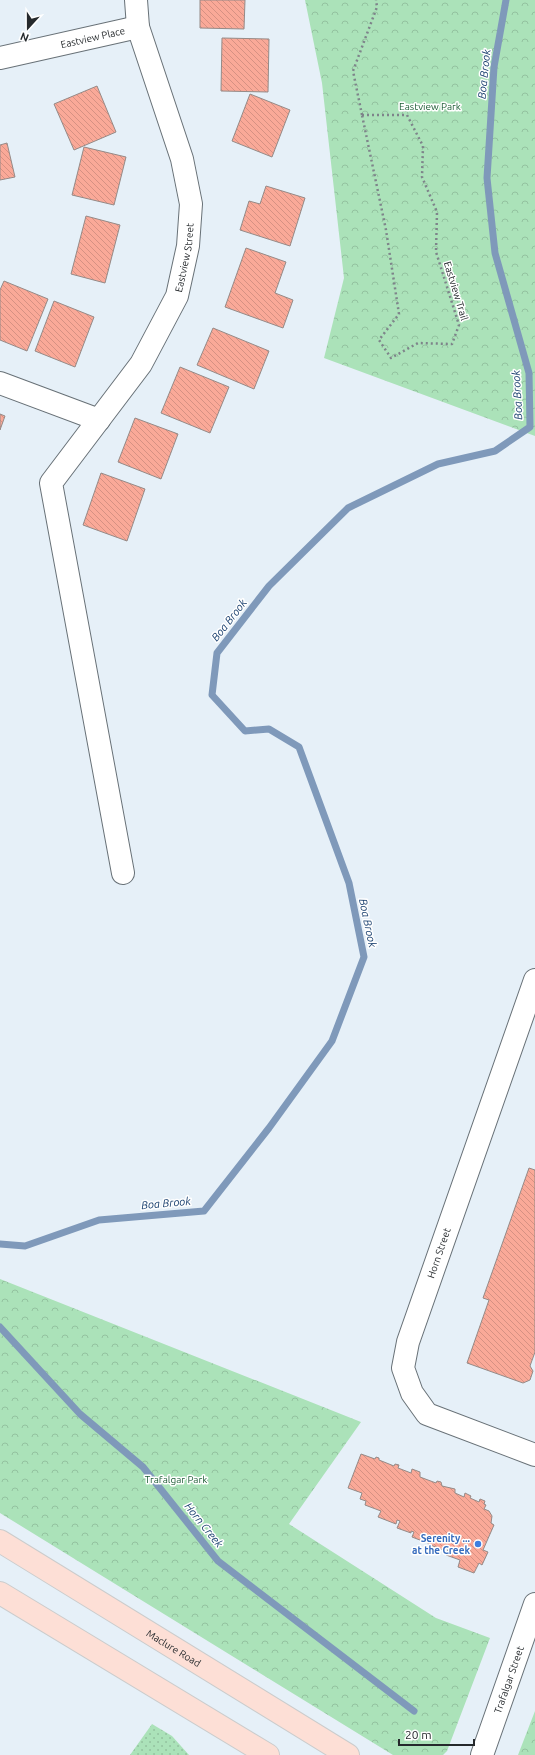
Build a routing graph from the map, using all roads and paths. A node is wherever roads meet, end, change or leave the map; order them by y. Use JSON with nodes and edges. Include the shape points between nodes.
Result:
{"nodes":[{"id":1,"x":136,"y":0,"type":"edge"},
{"id":2,"x":376,"y":0,"type":"edge"},
{"id":3,"x":138,"y":27,"type":"junction"},
{"id":4,"x":0,"y":58,"type":"edge"},
{"id":5,"x":362,"y":115,"type":"junction"},
{"id":6,"x":0,"y":383,"type":"edge"},
{"id":7,"x":99,"y":420,"type":"junction"},
{"id":8,"x":123,"y":873,"type":"dead end"},
{"id":9,"x":535,"y":980,"type":"edge"},
{"id":10,"x":535,"y":1455,"type":"edge"},
{"id":11,"x":0,"y":1541,"type":"edge"},
{"id":12,"x":0,"y":1593,"type":"edge"},
{"id":13,"x":535,"y":1604,"type":"edge"},
{"id":14,"x":268,"y":1755,"type":"edge"},
{"id":15,"x":348,"y":1755,"type":"edge"},
{"id":16,"x":482,"y":1755,"type":"edge"}],
"edges":[{"from":1,"to":3,"type":"street","name":"Eastview Street"},
{"from":2,"to":5,"type":"path","name":"Eastview Trail","via":[[377,7],[353,71]]},
{"from":3,"to":4,"type":"street","name":"Eastview Place"},
{"from":3,"to":7,"type":"street","name":"Eastview Street","via":[[182,159],[190,204],[188,246],[177,296],[141,364]]},
{"from":5,"to":5,"type":"path","name":"Eastview Trail","via":[[386,230],[400,314],[379,340],[391,358],[418,342],[452,344],[459,325],[436,252],[437,212],[422,177],[423,146],[407,115]]},
{"from":6,"to":7,"type":"street"},
{"from":7,"to":8,"type":"street","name":"Eastview Street","via":[[51,483]]},
{"from":9,"to":10,"type":"street","name":"Horn Street","via":[[408,1342],[403,1368],[412,1393],[427,1414]]},
{"from":11,"to":15,"type":"main road","name":"Maclure Road"},
{"from":12,"to":14,"type":"main road"},
{"from":13,"to":16,"type":"street","name":"Trafalgar Street"}]}
